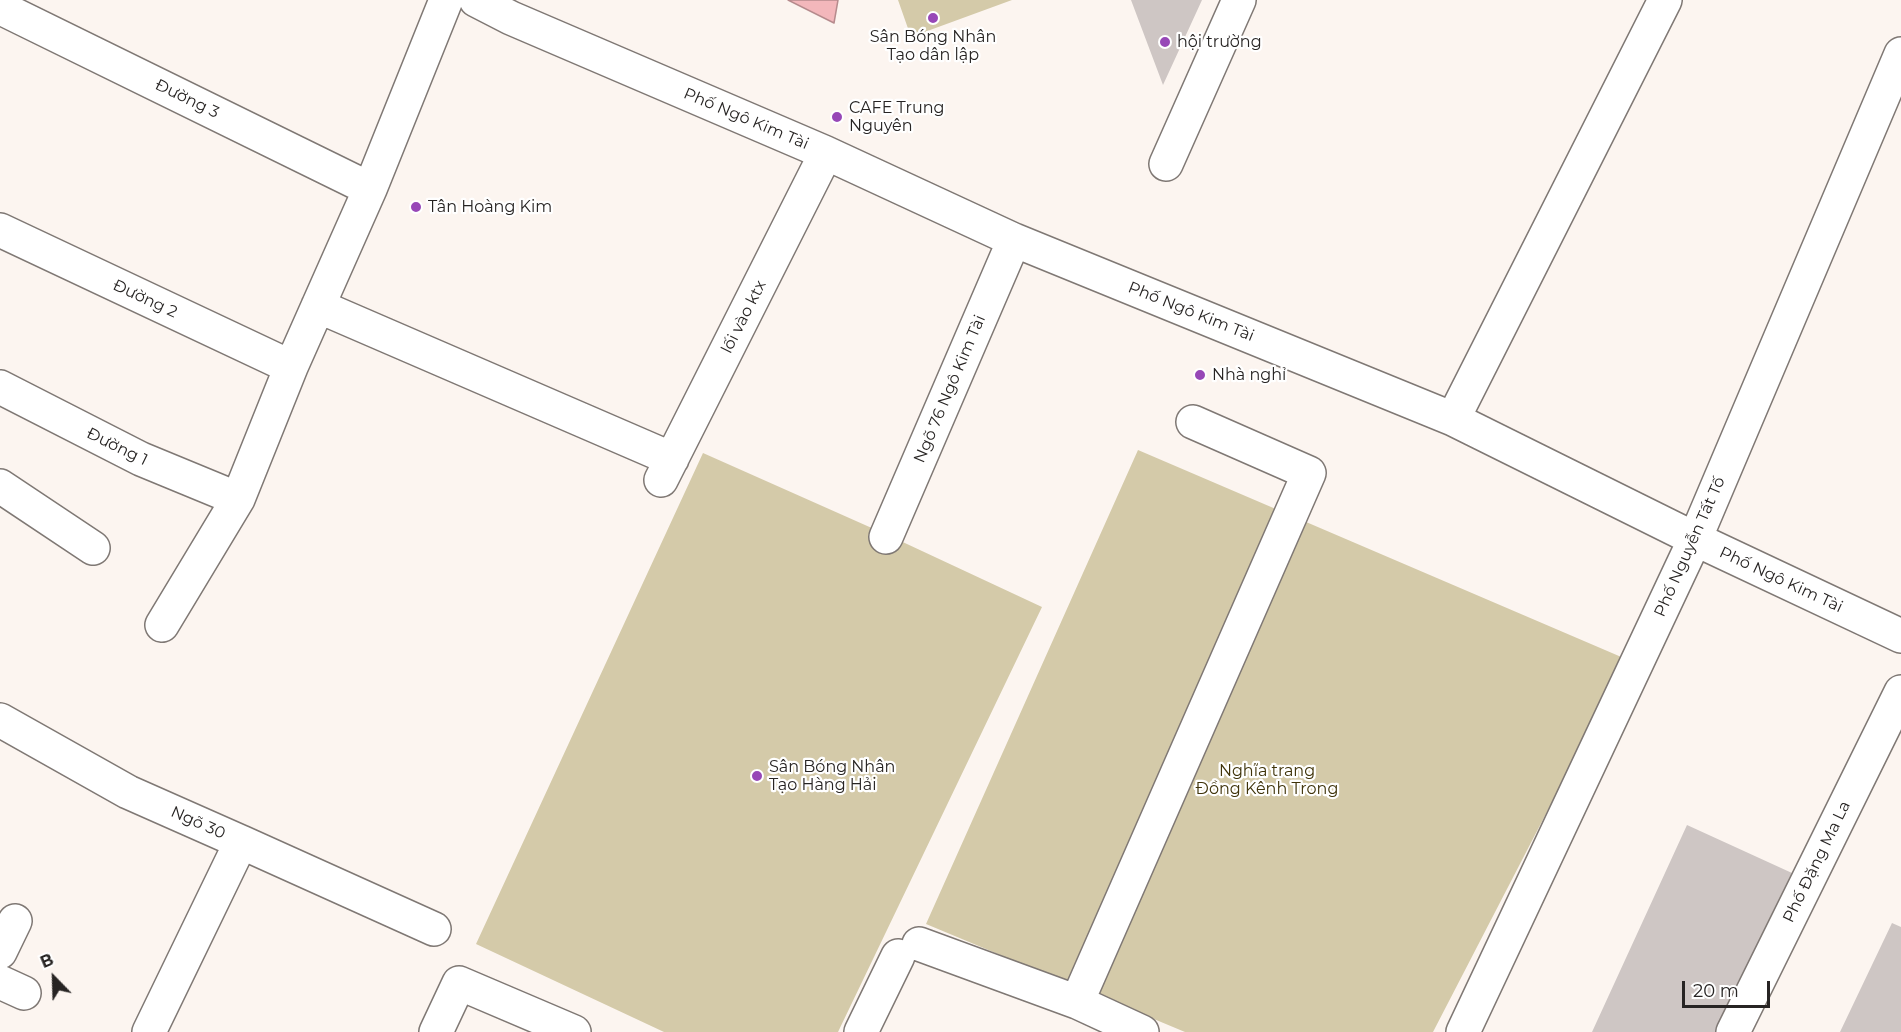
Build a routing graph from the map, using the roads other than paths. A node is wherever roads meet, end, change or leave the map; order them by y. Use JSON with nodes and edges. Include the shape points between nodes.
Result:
{"nodes":[{"id":1,"x":446,"y":0,"type":"edge"},
{"id":2,"x":477,"y":0,"type":"edge"},
{"id":3,"x":1239,"y":0,"type":"edge"},
{"id":4,"x":1665,"y":0,"type":"edge"},
{"id":5,"x":3,"y":9,"type":"edge"},
{"id":6,"x":515,"y":9,"type":"edge"},
{"id":7,"x":1901,"y":54,"type":"edge"},
{"id":8,"x":826,"y":153,"type":"junction"},
{"id":9,"x":1166,"y":164,"type":"dead end"},
{"id":10,"x":370,"y":189,"type":"junction"},
{"id":11,"x":0,"y":230,"type":"edge"},
{"id":12,"x":1014,"y":240,"type":"junction"},
{"id":13,"x":318,"y":306,"type":"junction"},
{"id":14,"x":291,"y":368,"type":"junction"},
{"id":15,"x":0,"y":387,"type":"edge"},
{"id":16,"x":1453,"y":418,"type":"junction"},
{"id":17,"x":1193,"y":422,"type":"dead end"},
{"id":18,"x":0,"y":486,"type":"edge"},
{"id":19,"x":238,"y":499,"type":"junction"},
{"id":20,"x":886,"y":537,"type":"dead end"},
{"id":21,"x":1695,"y":539,"type":"junction"},
{"id":22,"x":93,"y":548,"type":"dead end"},
{"id":23,"x":162,"y":625,"type":"dead end"},
{"id":24,"x":1901,"y":636,"type":"edge"},
{"id":25,"x":1901,"y":692,"type":"edge"},
{"id":26,"x":0,"y":720,"type":"edge"},
{"id":27,"x":241,"y":842,"type":"junction"},
{"id":28,"x":15,"y":921,"type":"dead end"},
{"id":29,"x":434,"y":930,"type":"dead end"},
{"id":30,"x":0,"y":952,"type":"edge"},
{"id":31,"x":1077,"y":1002,"type":"junction"},
{"id":32,"x":149,"y":1032,"type":"edge"},
{"id":33,"x":436,"y":1032,"type":"edge"},
{"id":34,"x":574,"y":1032,"type":"edge"},
{"id":35,"x":861,"y":1032,"type":"edge"},
{"id":36,"x":1142,"y":1032,"type":"edge"},
{"id":37,"x":1463,"y":1032,"type":"edge"},
{"id":38,"x":1733,"y":1032,"type":"edge"}],
"edges":[{"from":1,"to":10,"type":"street"},
{"from":2,"to":6,"type":"street","name":"Phố Ngô Kim Tài"},
{"from":3,"to":9,"type":"street"},
{"from":4,"to":16,"type":"street"},
{"from":5,"to":10,"type":"street","name":"Đường 3"},
{"from":6,"to":8,"type":"street","name":"Phố Ngô Kim Tài"},
{"from":7,"to":21,"type":"street","name":"Phố Nguyễn Tất Tố"},
{"from":8,"to":12,"type":"street","name":"Phố Ngô Kim Tài"},
{"from":8,"to":13,"type":"street","name":"lối vào ktx","via":[[666,470]]},
{"from":10,"to":13,"type":"street"},
{"from":11,"to":14,"type":"street","name":"Đường 2"},
{"from":12,"to":16,"type":"street","name":"Phố Ngô Kim Tài"},
{"from":12,"to":20,"type":"street","name":"Ngõ 76 Ngô Kim Tài"},
{"from":13,"to":14,"type":"street"},
{"from":14,"to":19,"type":"street"},
{"from":15,"to":19,"type":"street","name":"Đường 1","via":[[141,459]]},
{"from":16,"to":21,"type":"street","name":"Phố Ngô Kim Tài"},
{"from":17,"to":31,"type":"street","via":[[1309,473]]},
{"from":18,"to":22,"type":"street"},
{"from":19,"to":23,"type":"street"},
{"from":21,"to":24,"type":"street","name":"Phố Ngô Kim Tài"},
{"from":21,"to":37,"type":"street","name":"Phố Nguyễn Tất Tố"},
{"from":25,"to":38,"type":"street","name":"Phố Đặng Ma La"},
{"from":26,"to":27,"type":"street","name":"Ngõ 30","via":[[128,792]]},
{"from":27,"to":29,"type":"street"},
{"from":27,"to":32,"type":"street","name":"Ngõ 30"},
{"from":28,"to":30,"type":"street"},
{"from":31,"to":35,"type":"street","via":[[909,950]]},
{"from":31,"to":36,"type":"street"},
{"from":33,"to":34,"type":"street","via":[[459,982]]}]}
